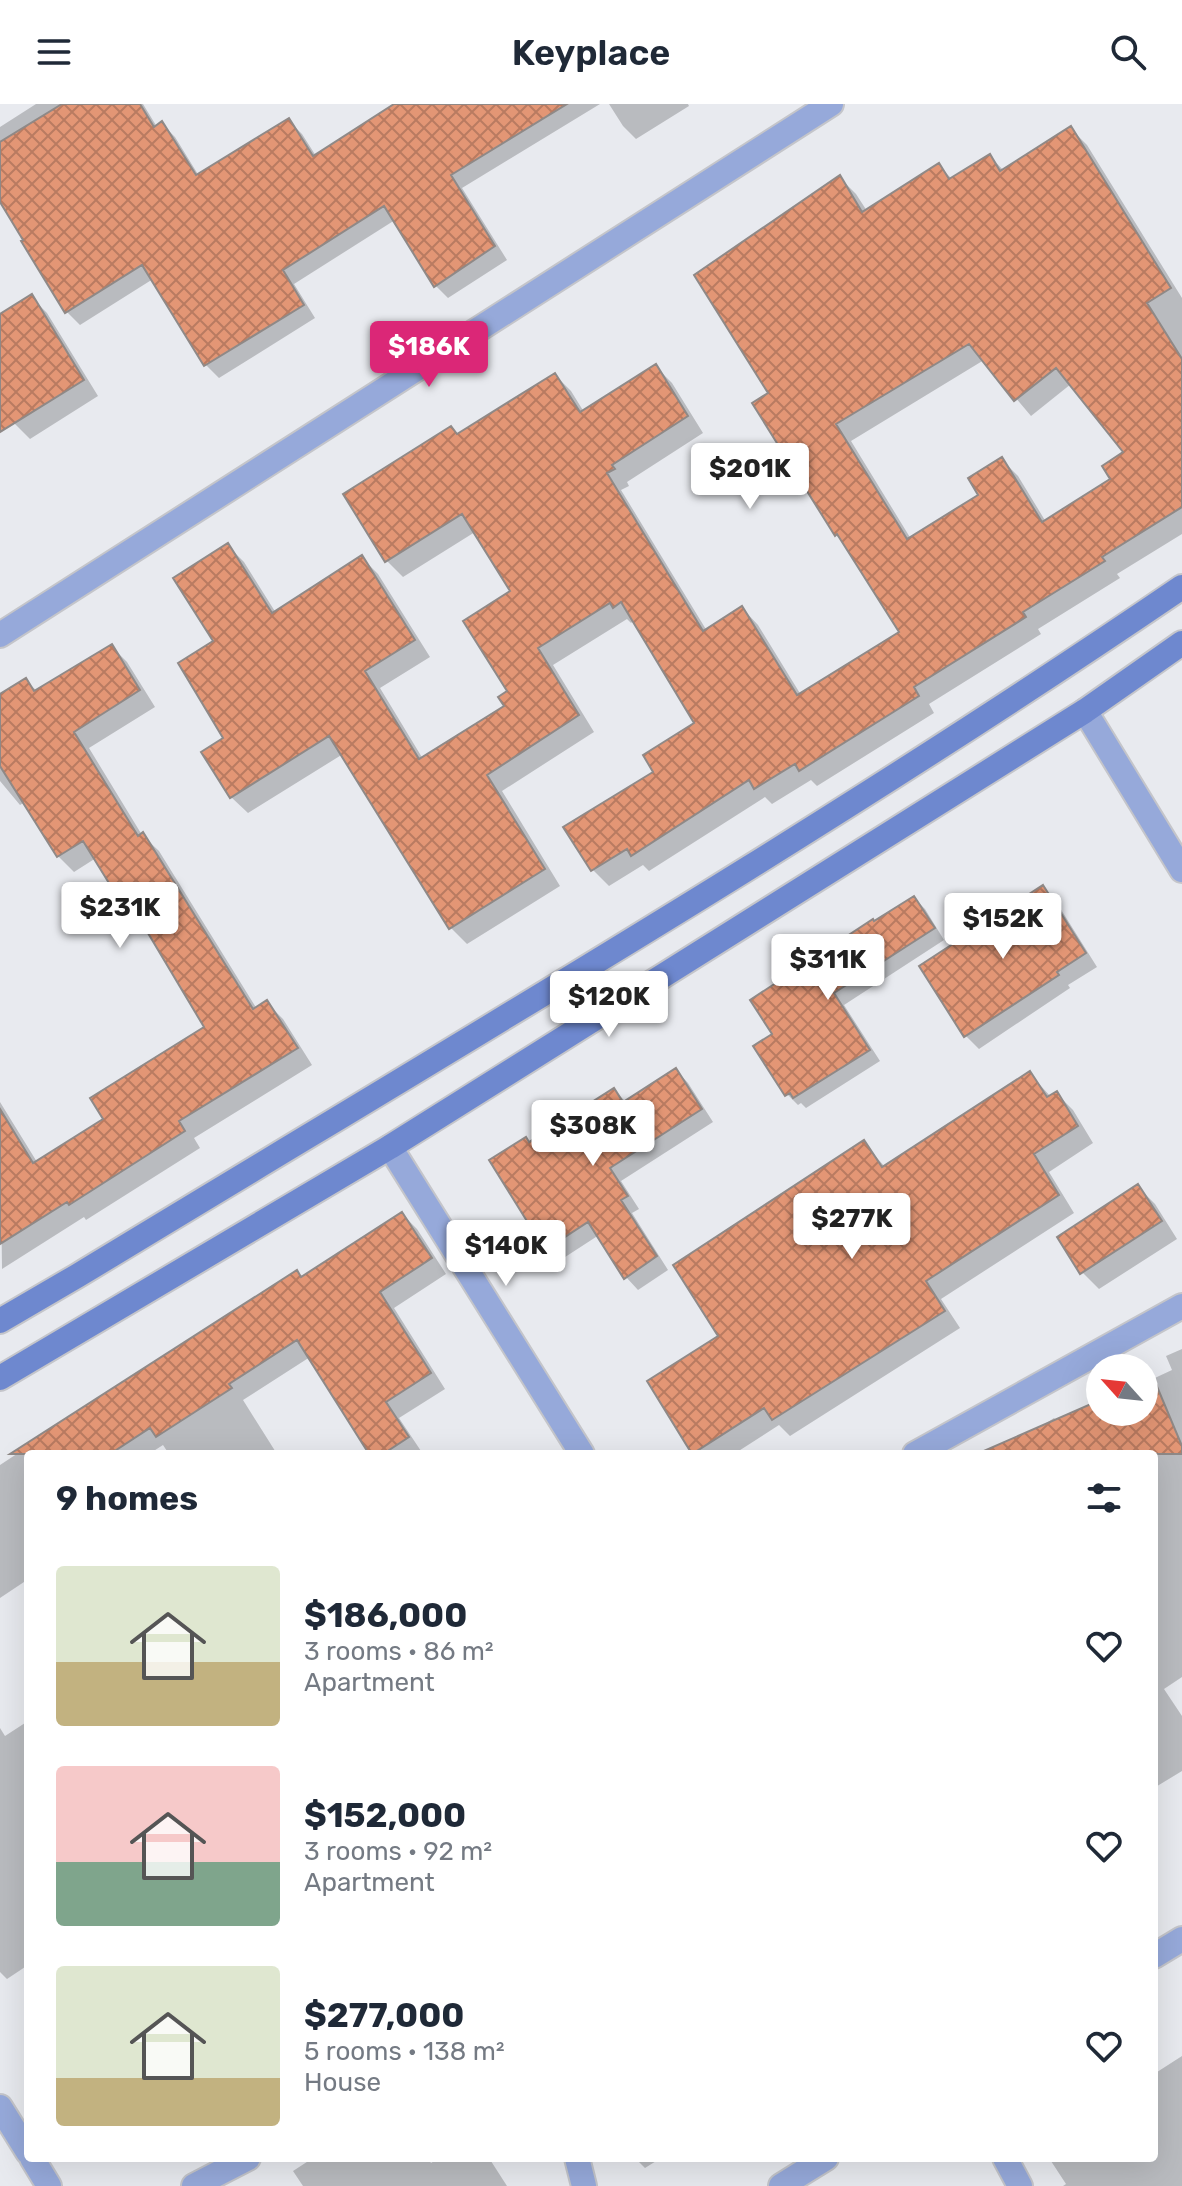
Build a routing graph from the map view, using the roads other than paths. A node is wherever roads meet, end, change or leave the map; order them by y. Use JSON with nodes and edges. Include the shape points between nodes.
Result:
{"nodes":[{"id":1,"x":831,"y":104,"type":"edge"},
{"id":2,"x":1182,"y":587,"type":"edge"},
{"id":3,"x":0,"y":635,"type":"edge"},
{"id":4,"x":1182,"y":643,"type":"edge"},
{"id":5,"x":1085,"y":711,"type":"junction"},
{"id":6,"x":1182,"y":870,"type":"edge"},
{"id":7,"x":390,"y":1147,"type":"junction"},
{"id":8,"x":1182,"y":1306,"type":"edge"},
{"id":9,"x":0,"y":1321,"type":"edge"},
{"id":10,"x":0,"y":1378,"type":"edge"},
{"id":11,"x":579,"y":1450,"type":"edge"},
{"id":12,"x":922,"y":1450,"type":"edge"},
{"id":13,"x":1182,"y":1939,"type":"edge"},
{"id":14,"x":1158,"y":1954,"type":"edge"},
{"id":15,"x":0,"y":2107,"type":"edge"},
{"id":16,"x":24,"y":2146,"type":"edge"},
{"id":17,"x":34,"y":2162,"type":"edge"},
{"id":18,"x":240,"y":2162,"type":"edge"},
{"id":19,"x":578,"y":2162,"type":"edge"},
{"id":20,"x":820,"y":2162,"type":"edge"},
{"id":21,"x":1007,"y":2162,"type":"edge"},
{"id":22,"x":49,"y":2186,"type":"edge"},
{"id":23,"x":194,"y":2186,"type":"edge"},
{"id":24,"x":584,"y":2186,"type":"edge"},
{"id":25,"x":781,"y":2186,"type":"edge"},
{"id":26,"x":1020,"y":2186,"type":"edge"}],
"edges":[{"from":1,"to":3,"type":"street"},
{"from":2,"to":9,"type":"street","via":[[848,804]]},
{"from":4,"to":5,"type":"street"},
{"from":5,"to":6,"type":"street"},
{"from":5,"to":7,"type":"street"},
{"from":7,"to":10,"type":"street"},
{"from":7,"to":11,"type":"street"},
{"from":8,"to":12,"type":"street"},
{"from":13,"to":14,"type":"street"},
{"from":15,"to":16,"type":"street"},
{"from":17,"to":22,"type":"street"},
{"from":18,"to":23,"type":"street"},
{"from":19,"to":24,"type":"street"},
{"from":20,"to":25,"type":"street"},
{"from":21,"to":26,"type":"street"}]}
